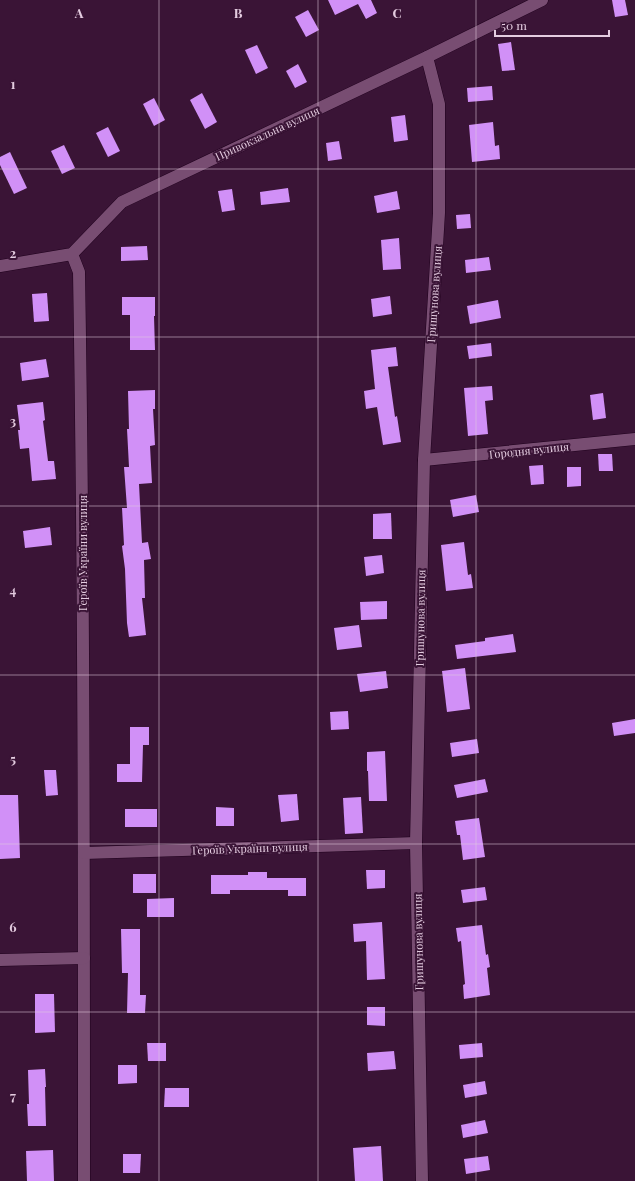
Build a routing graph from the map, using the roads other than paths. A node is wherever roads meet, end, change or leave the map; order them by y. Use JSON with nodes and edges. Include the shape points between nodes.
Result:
{"nodes":[{"id":1,"x":542,"y":0,"type":"edge"},
{"id":2,"x":427,"y":57,"type":"junction"},
{"id":3,"x":72,"y":254,"type":"junction"},
{"id":4,"x":0,"y":266,"type":"edge"},
{"id":5,"x":635,"y":439,"type":"edge"},
{"id":6,"x":424,"y":460,"type":"junction"},
{"id":7,"x":416,"y":843,"type":"junction"},
{"id":8,"x":84,"y":853,"type":"junction"},
{"id":9,"x":84,"y":958,"type":"junction"},
{"id":10,"x":0,"y":960,"type":"edge"},
{"id":11,"x":84,"y":1181,"type":"edge"},
{"id":12,"x":422,"y":1181,"type":"edge"}],
"edges":[{"from":1,"to":2,"type":"street","name":"Привокзальна вулиця"},
{"from":2,"to":3,"type":"street","name":"Привокзальна вулиця","via":[[122,202]]},
{"from":2,"to":6,"type":"street","name":"Гришунова вулиця","via":[[439,104],[439,213]]},
{"from":3,"to":4,"type":"street"},
{"from":3,"to":8,"type":"street","name":"Героїв України вулиця","via":[[79,272]]},
{"from":5,"to":6,"type":"street","name":"Городня вулиця"},
{"from":6,"to":7,"type":"street","name":"Гришунова вулиця"},
{"from":7,"to":8,"type":"street","name":"Героїв України вулиця"},
{"from":7,"to":12,"type":"street","name":"Гришунова вулиця"},
{"from":8,"to":9,"type":"street","name":"Героїв України вулиця"},
{"from":9,"to":10,"type":"street"},
{"from":9,"to":11,"type":"street","name":"Героїв України вулиця"}]}
